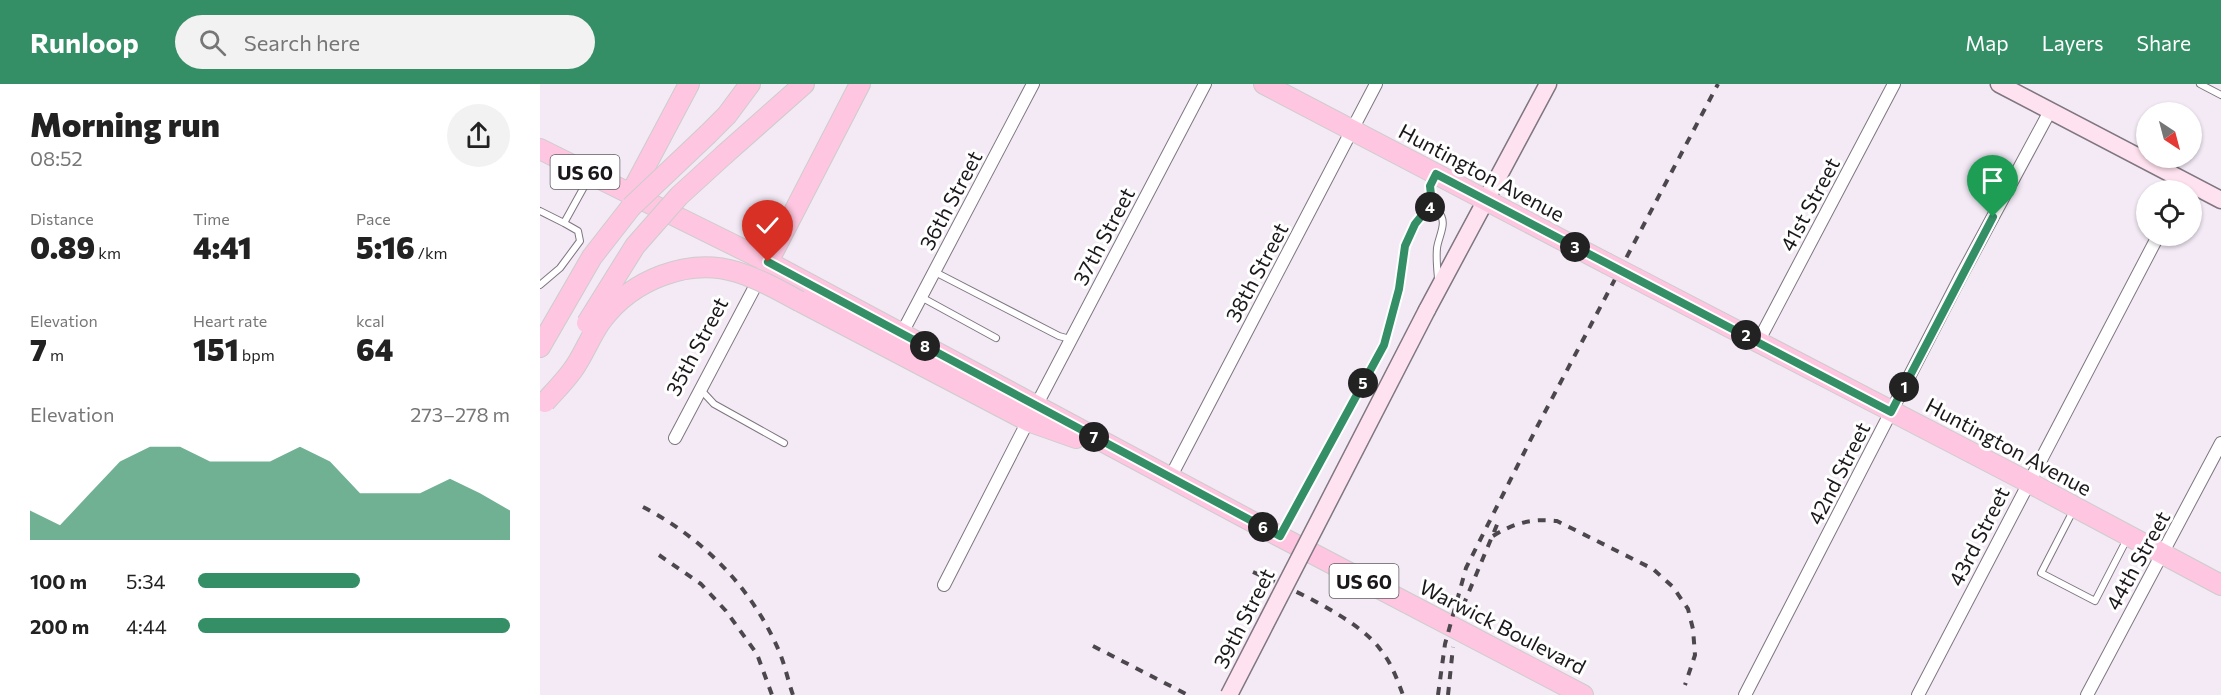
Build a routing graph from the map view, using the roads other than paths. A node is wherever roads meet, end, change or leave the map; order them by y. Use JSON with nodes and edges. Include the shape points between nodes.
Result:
{"nodes":[{"id":1,"x":689,"y":84,"type":"edge"},
{"id":2,"x":750,"y":84,"type":"edge"},
{"id":3,"x":804,"y":84,"type":"edge"},
{"id":4,"x":860,"y":84,"type":"edge"},
{"id":5,"x":1033,"y":84,"type":"edge"},
{"id":6,"x":1205,"y":84,"type":"edge"},
{"id":7,"x":1264,"y":84,"type":"edge"},
{"id":8,"x":1376,"y":84,"type":"edge"},
{"id":9,"x":1548,"y":84,"type":"edge"},
{"id":10,"x":1894,"y":84,"type":"edge"},
{"id":11,"x":1999,"y":84,"type":"edge"},
{"id":12,"x":2200,"y":84,"type":"edge"},
{"id":13,"x":2221,"y":95,"type":"edge"},
{"id":14,"x":2050,"y":111,"type":"junction"},
{"id":15,"x":1352,"y":130,"type":"junction"},
{"id":16,"x":541,"y":153,"type":"edge"},
{"id":17,"x":1436,"y":174,"type":"junction"},
{"id":18,"x":590,"y":175,"type":"junction"},
{"id":19,"x":2172,"y":180,"type":"edge"},
{"id":20,"x":2202,"y":193,"type":"edge"},
{"id":21,"x":630,"y":195,"type":"junction"},
{"id":22,"x":1485,"y":200,"type":"junction"},
{"id":23,"x":2221,"y":200,"type":"edge"},
{"id":24,"x":1427,"y":210,"type":"junction"},
{"id":25,"x":540,"y":211,"type":"edge"},
{"id":26,"x":564,"y":223,"type":"junction"},
{"id":27,"x":2153,"y":246,"type":"edge"},
{"id":28,"x":768,"y":262,"type":"junction"},
{"id":29,"x":934,"y":272,"type":"junction"},
{"id":30,"x":540,"y":285,"type":"edge"},
{"id":31,"x":1439,"y":287,"type":"junction"},
{"id":32,"x":921,"y":297,"type":"junction"},
{"id":33,"x":902,"y":333,"type":"junction"},
{"id":34,"x":996,"y":338,"type":"dead end"},
{"id":35,"x":1071,"y":339,"type":"junction"},
{"id":36,"x":1758,"y":342,"type":"junction"},
{"id":37,"x":540,"y":347,"type":"edge"},
{"id":38,"x":700,"y":389,"type":"junction"},
{"id":39,"x":542,"y":407,"type":"edge"},
{"id":40,"x":1891,"y":412,"type":"junction"},
{"id":41,"x":1032,"y":414,"type":"junction"},
{"id":42,"x":675,"y":438,"type":"dead end"},
{"id":43,"x":784,"y":443,"type":"dead end"},
{"id":44,"x":2221,"y":443,"type":"edge"},
{"id":45,"x":1170,"y":478,"type":"junction"},
{"id":46,"x":2028,"y":482,"type":"junction"},
{"id":47,"x":2075,"y":507,"type":"junction"},
{"id":48,"x":1280,"y":536,"type":"junction"},
{"id":49,"x":2129,"y":536,"type":"junction"},
{"id":50,"x":2163,"y":554,"type":"junction"},
{"id":51,"x":944,"y":585,"type":"dead end"},
{"id":52,"x":2221,"y":585,"type":"edge"},
{"id":53,"x":1229,"y":695,"type":"edge"},
{"id":54,"x":1583,"y":695,"type":"edge"},
{"id":55,"x":1745,"y":695,"type":"edge"},
{"id":56,"x":1918,"y":695,"type":"edge"},
{"id":57,"x":2087,"y":695,"type":"edge"}],
"edges":[{"from":1,"to":21,"type":"main road"},
{"from":2,"to":37,"type":"main road","bridge":true,"via":[[735,106],[615,226],[592,257]]},
{"from":3,"to":39,"type":"main road","bridge":true,"via":[[679,196],[635,246],[593,312]]},
{"from":4,"to":28,"type":"main road","name":"35th Street"},
{"from":5,"to":29,"type":"street","name":"36th Street"},
{"from":6,"to":35,"type":"street","name":"37th Street"},
{"from":7,"to":15,"type":"main road","name":"Huntington Avenue"},
{"from":8,"to":15,"type":"street","name":"38th Street"},
{"from":9,"to":22,"type":"main road","name":"39th Street"},
{"from":10,"to":36,"type":"street","name":"41st Street"},
{"from":11,"to":14,"type":"main road"},
{"from":12,"to":13,"type":"lane"},
{"from":14,"to":19,"type":"main road"},
{"from":14,"to":40,"type":"street","name":"42nd Street"},
{"from":15,"to":17,"type":"main road","name":"Huntington Avenue"},
{"from":15,"to":45,"type":"street","name":"38th Street"},
{"from":16,"to":18,"type":"main road","number":"US 60"},
{"from":17,"to":22,"type":"main road","name":"Huntington Avenue"},
{"from":17,"to":24,"type":"lane","via":[[1430,186],[1432,203]]},
{"from":18,"to":21,"type":"main road","number":"US 60"},
{"from":18,"to":26,"type":"lane"},
{"from":20,"to":23,"type":"main road"},
{"from":21,"to":28,"type":"main road","number":"US 60"},
{"from":22,"to":31,"type":"main road","name":"39th Street"},
{"from":22,"to":36,"type":"main road","name":"Huntington Avenue","bridge":true},
{"from":24,"to":31,"type":"lane","via":[[1437,210],[1443,223],[1437,249]]},
{"from":24,"to":48,"type":"lane","via":[[1415,224],[1405,248],[1384,345]]},
{"from":25,"to":26,"type":"lane"},
{"from":26,"to":30,"type":"lane","via":[[578,231],[580,241],[560,268]]},
{"from":27,"to":46,"type":"street","name":"43rd Street"},
{"from":28,"to":33,"type":"main road","number":"US 60"},
{"from":28,"to":38,"type":"street","name":"35th Street"},
{"from":29,"to":32,"type":"street","name":"36th Street"},
{"from":29,"to":35,"type":"lane"},
{"from":31,"to":53,"type":"main road","name":"39th Street","bridge":true},
{"from":32,"to":33,"type":"street","name":"36th Street"},
{"from":32,"to":34,"type":"lane"},
{"from":33,"to":41,"type":"main road","number":"US 60"},
{"from":35,"to":41,"type":"street","name":"37th Street"},
{"from":36,"to":40,"type":"main road","name":"Huntington Avenue"},
{"from":38,"to":42,"type":"street","name":"35th Street"},
{"from":38,"to":43,"type":"lane","via":[[714,404]]},
{"from":39,"to":41,"type":"main road","bridge":true,"via":[[572,372],[598,326],[624,296],[655,278],[696,268],[724,269],[754,278]]},
{"from":40,"to":46,"type":"main road","name":"Huntington Avenue"},
{"from":40,"to":55,"type":"street","name":"42nd Street"},
{"from":41,"to":45,"type":"main road","name":"Warwick Boulevard","number":"US 60","via":[[1130,456]]},
{"from":41,"to":51,"type":"street","name":"37th Street"},
{"from":44,"to":50,"type":"street","name":"44th Street"},
{"from":45,"to":48,"type":"main road","name":"Warwick Boulevard","number":"US 60"},
{"from":46,"to":47,"type":"main road","name":"Huntington Avenue"},
{"from":46,"to":56,"type":"street","name":"43rd Street"},
{"from":47,"to":49,"type":"main road","name":"Huntington Avenue"},
{"from":47,"to":49,"type":"lane","via":[[2041,573],[2095,601]]},
{"from":48,"to":54,"type":"main road","name":"Warwick Boulevard","number":"US 60"},
{"from":49,"to":50,"type":"main road","name":"Huntington Avenue"},
{"from":50,"to":52,"type":"main road","name":"Huntington Avenue"},
{"from":50,"to":57,"type":"street","name":"44th Street"}]}
